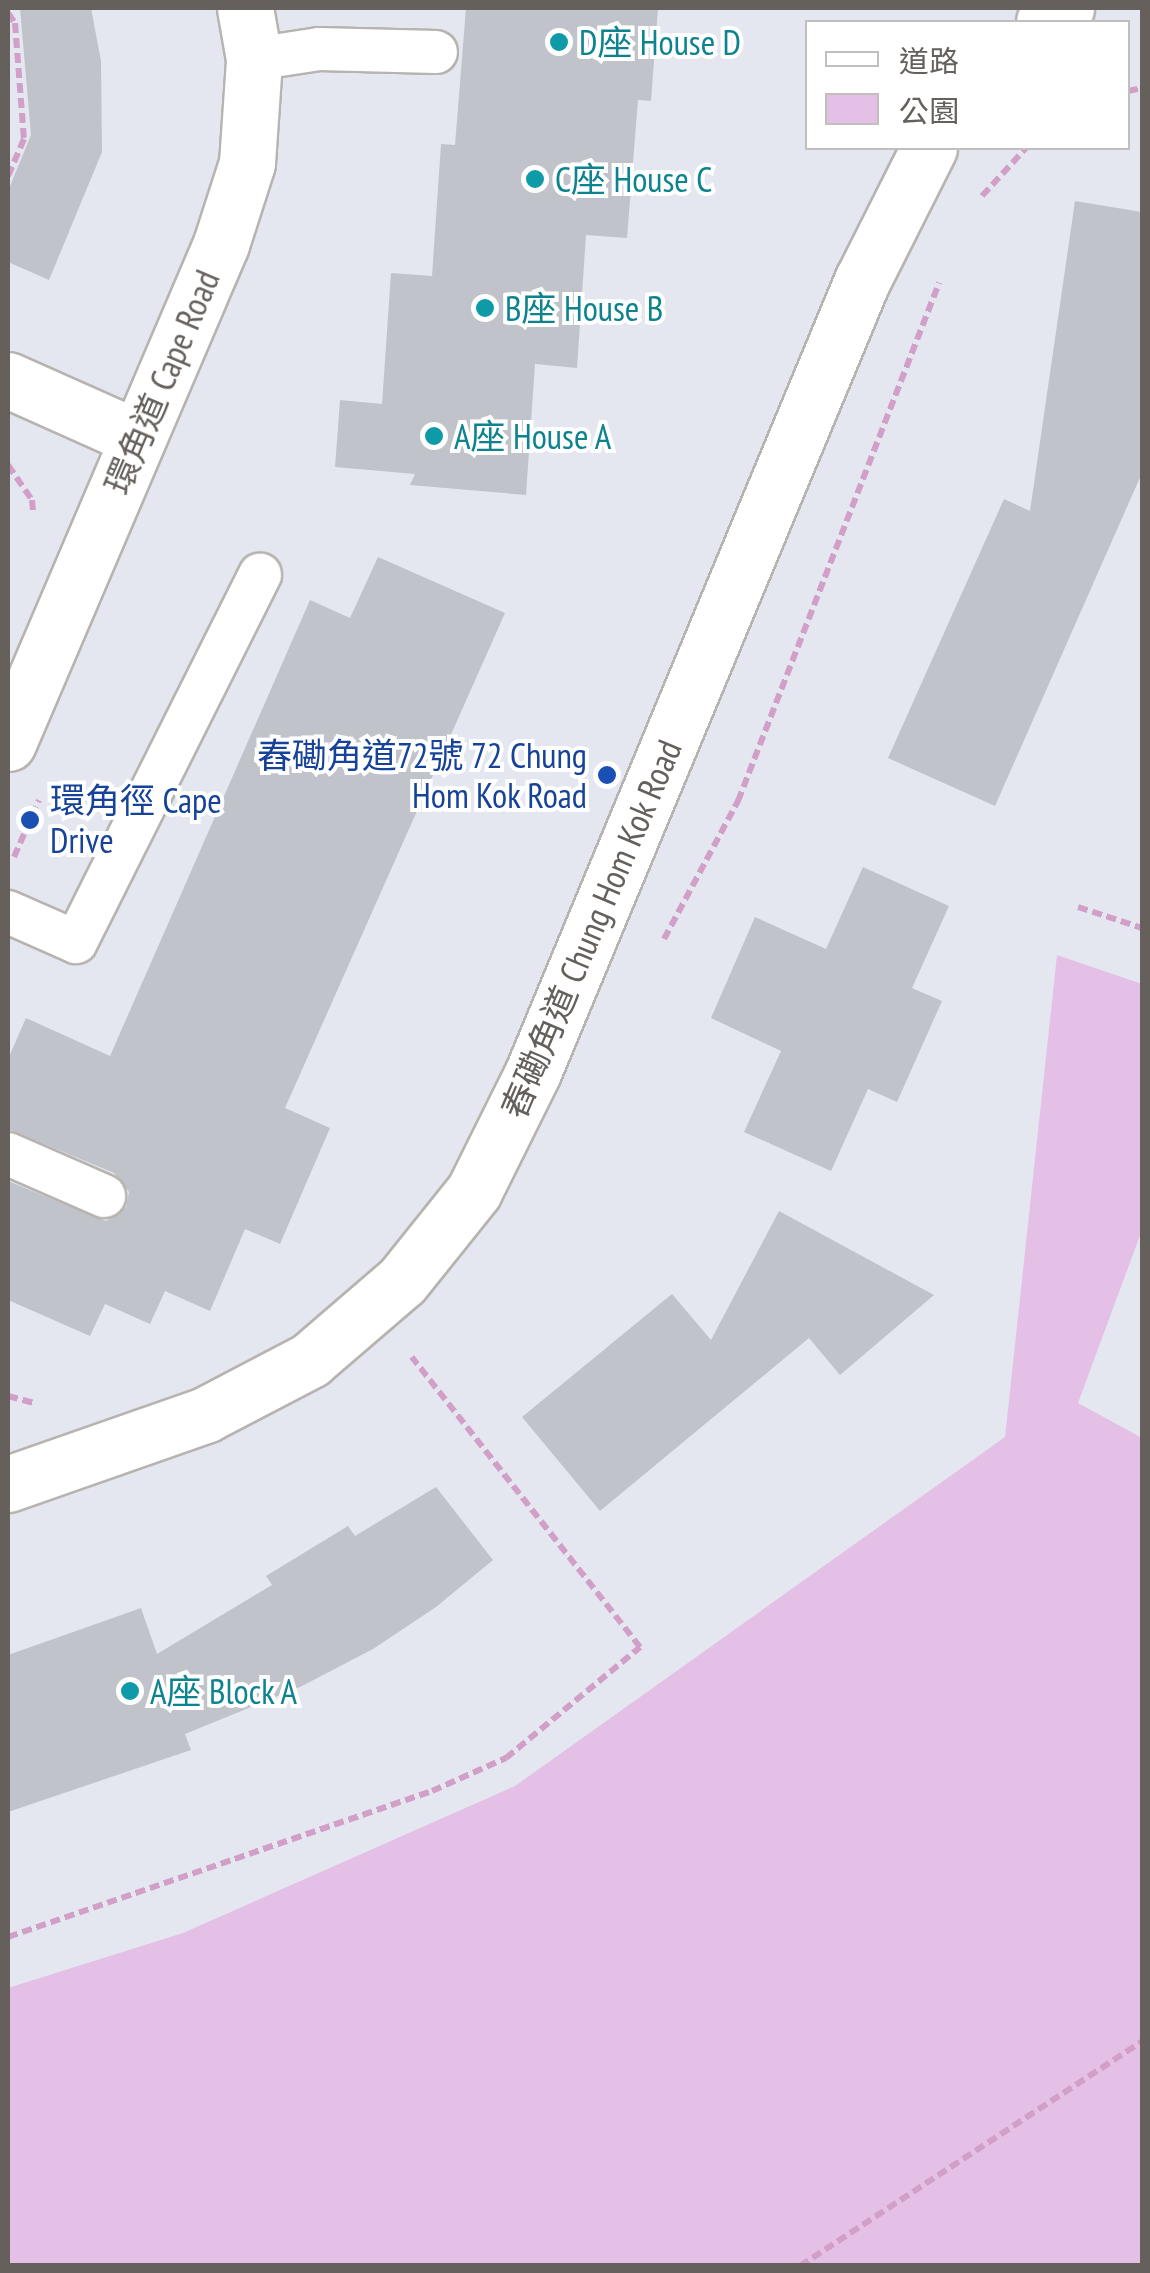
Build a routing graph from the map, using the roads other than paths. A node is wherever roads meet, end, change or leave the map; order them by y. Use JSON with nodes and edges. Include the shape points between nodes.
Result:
{"nodes":[{"id":1,"x":250,"y":34,"type":"edge"},
{"id":2,"x":436,"y":52,"type":"dead end"},
{"id":3,"x":929,"y":150,"type":"edge"},
{"id":4,"x":8,"y":380,"type":"edge"},
{"id":5,"x":138,"y":438,"type":"junction"},
{"id":6,"x":260,"y":575,"type":"dead end"},
{"id":7,"x":8,"y":743,"type":"edge"},
{"id":8,"x":8,"y":912,"type":"edge"},
{"id":9,"x":8,"y":1154,"type":"edge"},
{"id":10,"x":104,"y":1196,"type":"dead end"},
{"id":11,"x":8,"y":1484,"type":"edge"}],
"edges":[{"from":1,"to":2,"type":"lane","via":[[319,49]]},
{"from":1,"to":5,"type":"street","name":"環角道 Cape Road","via":[[247,164],[221,244]]},
{"from":3,"to":11,"type":"street","name":"舂磡角道 Chung Hom Kok Road","via":[[862,281],[533,1072],[465,1204],[402,1282],[310,1360],[205,1415]]},
{"from":4,"to":5,"type":"street"},
{"from":5,"to":7,"type":"street","name":"環角道 Cape Road"},
{"from":6,"to":8,"type":"lane","via":[[76,942]]},
{"from":9,"to":10,"type":"lane"}]}
